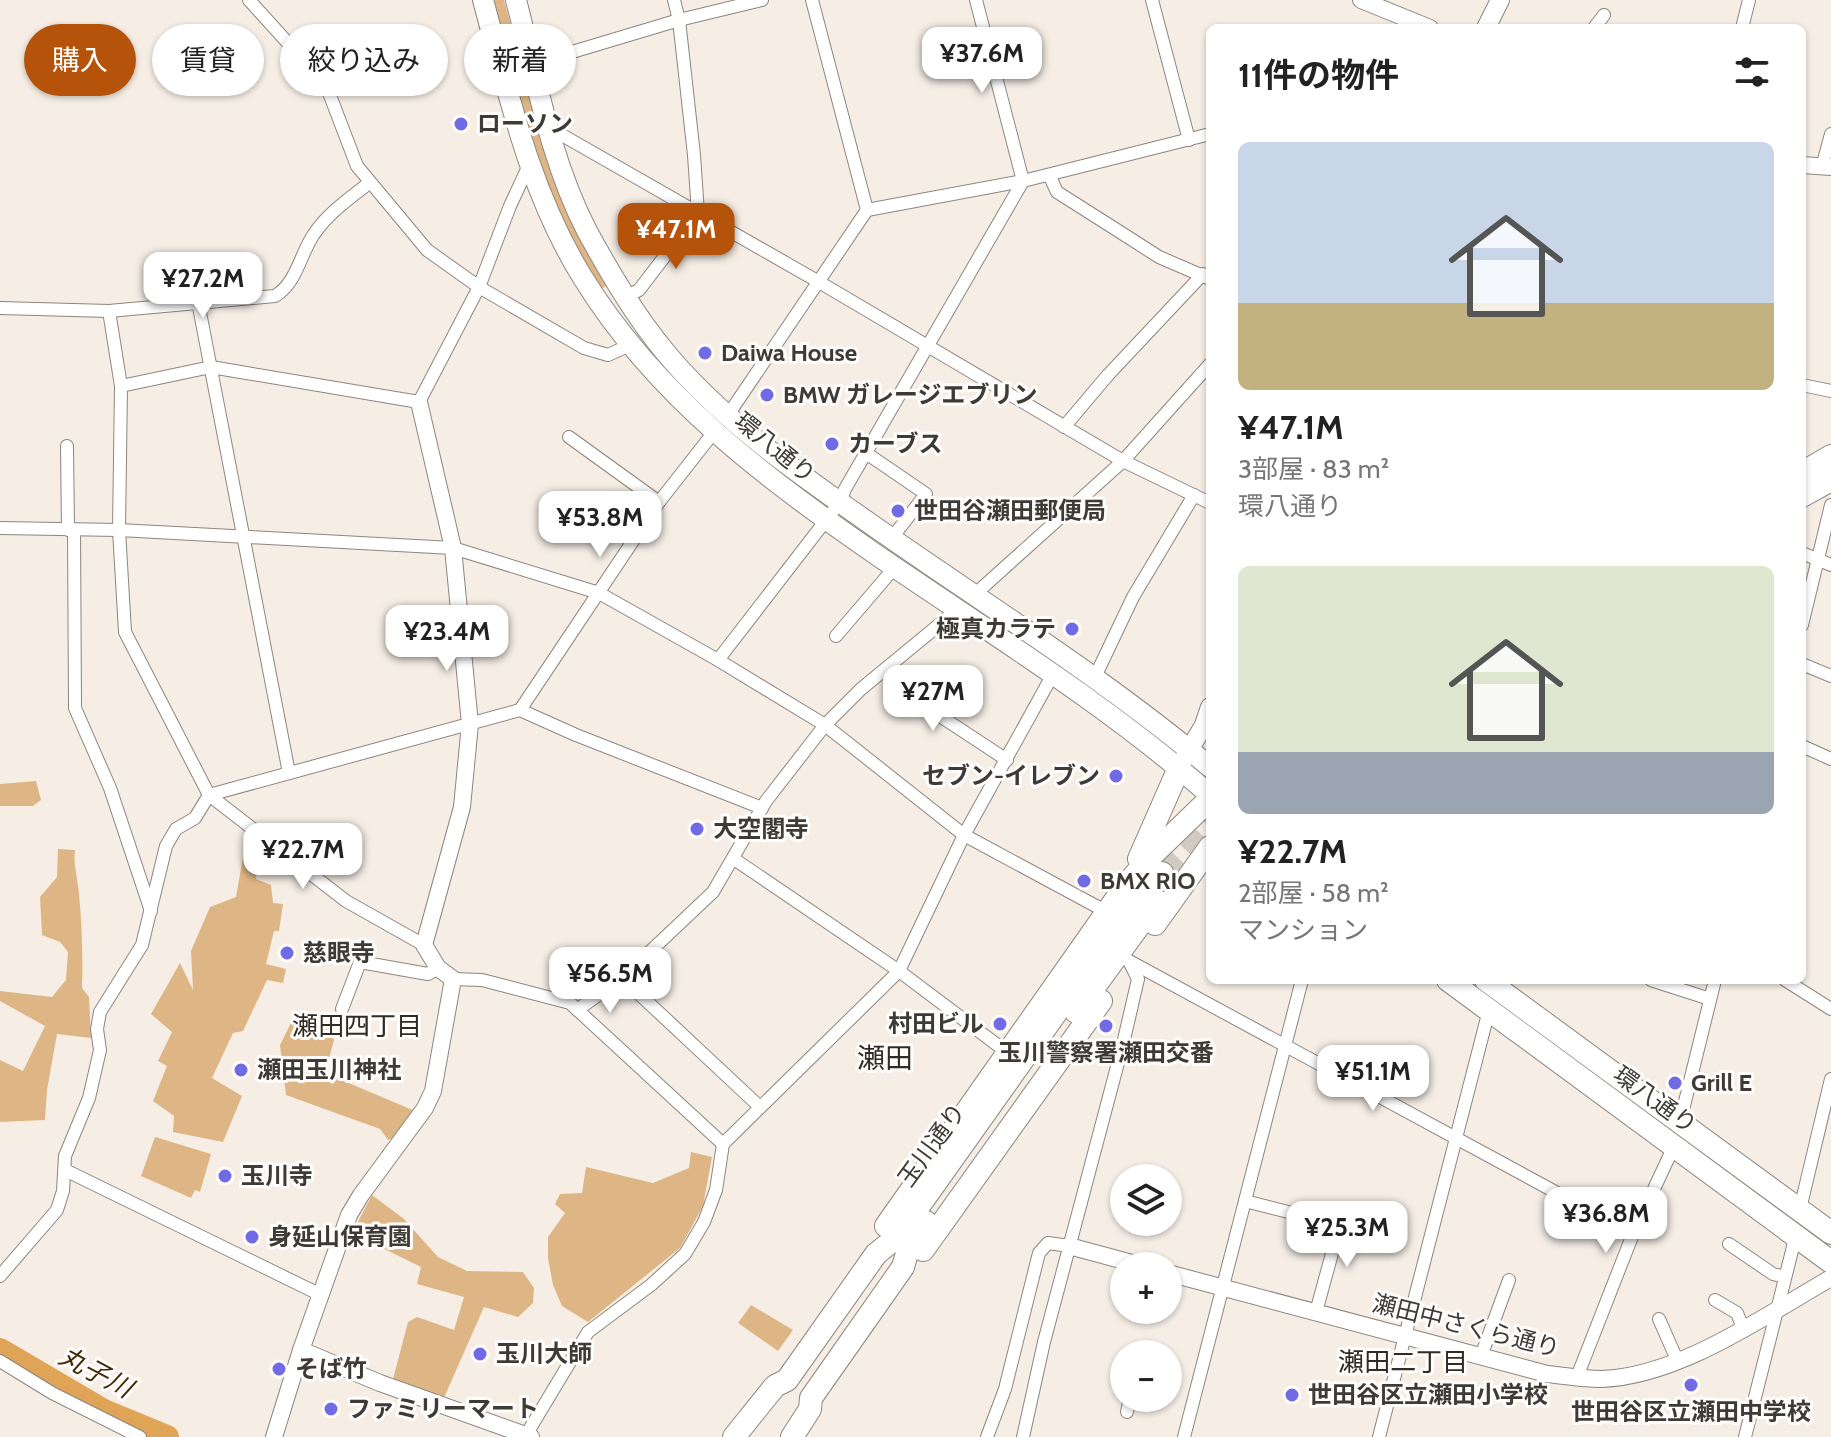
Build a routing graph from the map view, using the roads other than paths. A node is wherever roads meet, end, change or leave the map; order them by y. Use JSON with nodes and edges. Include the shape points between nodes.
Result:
{"nodes":[{"id":1,"x":249,"y":0,"type":"edge"},
{"id":2,"x":483,"y":0,"type":"edge"},
{"id":3,"x":516,"y":0,"type":"edge"},
{"id":4,"x":674,"y":0,"type":"edge"},
{"id":5,"x":762,"y":0,"type":"edge"},
{"id":6,"x":812,"y":0,"type":"edge"},
{"id":7,"x":976,"y":0,"type":"edge"},
{"id":8,"x":1152,"y":0,"type":"edge"},
{"id":9,"x":1361,"y":0,"type":"edge"},
{"id":10,"x":1500,"y":0,"type":"edge"},
{"id":11,"x":1749,"y":0,"type":"edge"},
{"id":12,"x":1604,"y":15,"type":"dead end"},
{"id":13,"x":679,"y":20,"type":"junction"},
{"id":14,"x":522,"y":24,"type":"edge"},
{"id":15,"x":1420,"y":24,"type":"edge"},
{"id":16,"x":1488,"y":24,"type":"edge"},
{"id":17,"x":1597,"y":24,"type":"edge"},
{"id":18,"x":1743,"y":24,"type":"edge"},
{"id":19,"x":576,"y":51,"type":"edge"},
{"id":20,"x":540,"y":96,"type":"edge"},
{"id":21,"x":548,"y":127,"type":"junction"},
{"id":22,"x":1831,"y":134,"type":"edge"},
{"id":23,"x":1206,"y":135,"type":"edge"},
{"id":24,"x":1189,"y":140,"type":"junction"},
{"id":25,"x":529,"y":165,"type":"junction"},
{"id":26,"x":1806,"y":165,"type":"edge"},
{"id":27,"x":1827,"y":167,"type":"edge"},
{"id":28,"x":1049,"y":175,"type":"junction"},
{"id":29,"x":1023,"y":181,"type":"junction"},
{"id":30,"x":369,"y":183,"type":"junction"},
{"id":31,"x":867,"y":210,"type":"junction"},
{"id":32,"x":698,"y":213,"type":"junction"},
{"id":33,"x":1206,"y":276,"type":"edge"},
{"id":34,"x":819,"y":282,"type":"junction"},
{"id":35,"x":479,"y":287,"type":"junction"},
{"id":36,"x":626,"y":297,"type":"junction"},
{"id":37,"x":198,"y":302,"type":"junction"},
{"id":38,"x":0,"y":308,"type":"edge"},
{"id":39,"x":109,"y":311,"type":"junction"},
{"id":40,"x":630,"y":345,"type":"junction"},
{"id":41,"x":928,"y":347,"type":"junction"},
{"id":42,"x":211,"y":367,"type":"junction"},
{"id":43,"x":1206,"y":368,"type":"edge"},
{"id":44,"x":121,"y":386,"type":"junction"},
{"id":45,"x":1806,"y":386,"type":"edge"},
{"id":46,"x":1831,"y":391,"type":"edge"},
{"id":47,"x":419,"y":402,"type":"junction"},
{"id":48,"x":728,"y":415,"type":"junction"},
{"id":49,"x":1064,"y":427,"type":"junction"},
{"id":50,"x":714,"y":432,"type":"junction"},
{"id":51,"x":569,"y":437,"type":"dead end"},
{"id":52,"x":67,"y":446,"type":"dead end"},
{"id":53,"x":866,"y":453,"type":"junction"},
{"id":54,"x":1831,"y":456,"type":"edge"},
{"id":55,"x":1123,"y":461,"type":"junction"},
{"id":56,"x":1806,"y":471,"type":"edge"},
{"id":57,"x":1831,"y":480,"type":"edge"},
{"id":58,"x":1806,"y":494,"type":"edge"},
{"id":59,"x":1194,"y":495,"type":"junction"},
{"id":60,"x":1206,"y":501,"type":"edge"},
{"id":61,"x":659,"y":502,"type":"junction"},
{"id":62,"x":840,"y":502,"type":"junction"},
{"id":63,"x":1831,"y":505,"type":"edge"},
{"id":64,"x":827,"y":521,"type":"junction"},
{"id":65,"x":0,"y":528,"type":"edge"},
{"id":66,"x":71,"y":530,"type":"junction"},
{"id":67,"x":119,"y":530,"type":"junction"},
{"id":68,"x":244,"y":537,"type":"junction"},
{"id":69,"x":891,"y":539,"type":"junction"},
{"id":70,"x":453,"y":548,"type":"junction"},
{"id":71,"x":1806,"y":555,"type":"edge"},
{"id":72,"x":1825,"y":562,"type":"edge"},
{"id":73,"x":895,"y":567,"type":"junction"},
{"id":74,"x":599,"y":593,"type":"junction"},
{"id":75,"x":973,"y":596,"type":"junction"},
{"id":76,"x":957,"y":610,"type":"junction"},
{"id":77,"x":1806,"y":614,"type":"edge"},
{"id":78,"x":836,"y":636,"type":"dead end"},
{"id":79,"x":718,"y":660,"type":"junction"},
{"id":80,"x":1806,"y":666,"type":"edge"},
{"id":81,"x":884,"y":671,"type":"junction"},
{"id":82,"x":1052,"y":676,"type":"junction"},
{"id":83,"x":1831,"y":676,"type":"edge"},
{"id":84,"x":1094,"y":679,"type":"junction"},
{"id":85,"x":520,"y":710,"type":"junction"},
{"id":86,"x":1206,"y":719,"type":"edge"},
{"id":87,"x":470,"y":724,"type":"junction"},
{"id":88,"x":825,"y":725,"type":"junction"},
{"id":89,"x":1806,"y":748,"type":"edge"},
{"id":90,"x":1184,"y":758,"type":"junction"},
{"id":91,"x":1831,"y":759,"type":"edge"},
{"id":92,"x":1007,"y":760,"type":"junction"},
{"id":93,"x":1206,"y":766,"type":"edge"},
{"id":94,"x":289,"y":773,"type":"junction"},
{"id":95,"x":1206,"y":791,"type":"edge"},
{"id":96,"x":209,"y":795,"type":"junction"},
{"id":97,"x":1206,"y":804,"type":"edge"},
{"id":98,"x":762,"y":808,"type":"junction"},
{"id":99,"x":964,"y":835,"type":"junction"},
{"id":100,"x":1206,"y":850,"type":"edge"},
{"id":101,"x":734,"y":859,"type":"junction"},
{"id":102,"x":1168,"y":874,"type":"junction"},
{"id":103,"x":1126,"y":885,"type":"junction"},
{"id":104,"x":151,"y":911,"type":"junction"},
{"id":105,"x":1107,"y":912,"type":"junction"},
{"id":106,"x":424,"y":945,"type":"junction"},
{"id":107,"x":1129,"y":961,"type":"junction"},
{"id":108,"x":438,"y":968,"type":"junction"},
{"id":109,"x":899,"y":971,"type":"junction"},
{"id":110,"x":622,"y":978,"type":"junction"},
{"id":111,"x":453,"y":979,"type":"junction"},
{"id":112,"x":1301,"y":984,"type":"edge"},
{"id":113,"x":1453,"y":984,"type":"edge"},
{"id":114,"x":1495,"y":984,"type":"edge"},
{"id":115,"x":1663,"y":984,"type":"edge"},
{"id":116,"x":1714,"y":984,"type":"edge"},
{"id":117,"x":1791,"y":984,"type":"edge"},
{"id":118,"x":1710,"y":999,"type":"junction"},
{"id":119,"x":342,"y":1009,"type":"dead end"},
{"id":120,"x":1831,"y":1009,"type":"edge"},
{"id":121,"x":577,"y":1010,"type":"junction"},
{"id":122,"x":1489,"y":1010,"type":"junction"},
{"id":123,"x":1285,"y":1045,"type":"junction"},
{"id":124,"x":1008,"y":1053,"type":"junction"},
{"id":125,"x":1831,"y":1079,"type":"edge"},
{"id":126,"x":760,"y":1107,"type":"junction"},
{"id":127,"x":1680,"y":1122,"type":"junction"},
{"id":128,"x":1456,"y":1138,"type":"junction"},
{"id":129,"x":723,"y":1144,"type":"junction"},
{"id":130,"x":1674,"y":1146,"type":"junction"},
{"id":131,"x":65,"y":1170,"type":"junction"},
{"id":132,"x":1245,"y":1201,"type":"junction"},
{"id":133,"x":1800,"y":1209,"type":"junction"},
{"id":134,"x":1304,"y":1216,"type":"dead end"},
{"id":135,"x":1342,"y":1217,"type":"dead end"},
{"id":136,"x":1831,"y":1233,"type":"edge"},
{"id":137,"x":1633,"y":1234,"type":"junction"},
{"id":138,"x":1796,"y":1235,"type":"junction"},
{"id":139,"x":1729,"y":1244,"type":"dead end"},
{"id":140,"x":1069,"y":1246,"type":"junction"},
{"id":141,"x":876,"y":1254,"type":"junction"},
{"id":142,"x":1110,"y":1257,"type":"edge"},
{"id":143,"x":1831,"y":1262,"type":"edge"},
{"id":144,"x":903,"y":1267,"type":"junction"},
{"id":145,"x":0,"y":1276,"type":"edge"},
{"id":146,"x":1182,"y":1277,"type":"edge"},
{"id":147,"x":1785,"y":1277,"type":"junction"},
{"id":148,"x":1831,"y":1278,"type":"edge"},
{"id":149,"x":1509,"y":1280,"type":"dead end"},
{"id":150,"x":1222,"y":1287,"type":"junction"},
{"id":151,"x":321,"y":1295,"type":"junction"},
{"id":152,"x":1715,"y":1300,"type":"dead end"},
{"id":153,"x":1776,"y":1310,"type":"junction"},
{"id":154,"x":1316,"y":1312,"type":"junction"},
{"id":155,"x":1659,"y":1319,"type":"dead end"},
{"id":156,"x":1743,"y":1328,"type":"junction"},
{"id":157,"x":1405,"y":1336,"type":"junction"},
{"id":158,"x":301,"y":1350,"type":"junction"},
{"id":159,"x":1481,"y":1356,"type":"junction"},
{"id":160,"x":0,"y":1361,"type":"edge"},
{"id":161,"x":1678,"y":1362,"type":"junction"},
{"id":162,"x":1577,"y":1377,"type":"junction"},
{"id":163,"x":787,"y":1380,"type":"junction"},
{"id":164,"x":1005,"y":1389,"type":"junction"},
{"id":165,"x":1032,"y":1397,"type":"junction"},
{"id":166,"x":811,"y":1398,"type":"junction"},
{"id":167,"x":528,"y":1436,"type":"edge"},
{"id":168,"x":140,"y":1437,"type":"edge"},
{"id":169,"x":274,"y":1437,"type":"edge"},
{"id":170,"x":734,"y":1437,"type":"edge"},
{"id":171,"x":753,"y":1437,"type":"edge"},
{"id":172,"x":776,"y":1437,"type":"edge"},
{"id":173,"x":792,"y":1437,"type":"edge"},
{"id":174,"x":987,"y":1437,"type":"edge"},
{"id":175,"x":1023,"y":1437,"type":"edge"},
{"id":176,"x":1184,"y":1437,"type":"edge"},
{"id":177,"x":1379,"y":1437,"type":"edge"},
{"id":178,"x":1745,"y":1437,"type":"edge"}],
"edges":[{"from":1,"to":30,"type":"street","via":[[326,85],[357,166]]},
{"from":2,"to":25,"type":"main road","name":"環八通り"},
{"from":3,"to":14,"type":"main road","name":"環八通り"},
{"from":4,"to":13,"type":"street"},
{"from":5,"to":13,"type":"street"},
{"from":6,"to":31,"type":"street"},
{"from":7,"to":29,"type":"street"},
{"from":8,"to":24,"type":"street"},
{"from":9,"to":15,"type":"street"},
{"from":10,"to":16,"type":"main road"},
{"from":11,"to":18,"type":"street"},
{"from":12,"to":17,"type":"street"},
{"from":13,"to":19,"type":"street"},
{"from":13,"to":32,"type":"street"},
{"from":20,"to":21,"type":"main road","name":"環八通り"},
{"from":21,"to":32,"type":"street"},
{"from":21,"to":36,"type":"main road","name":"環八通り","via":[[586,229]]},
{"from":22,"to":27,"type":"street"},
{"from":23,"to":24,"type":"street"},
{"from":24,"to":28,"type":"street"},
{"from":25,"to":35,"type":"street"},
{"from":25,"to":40,"type":"main road","name":"環八通り","via":[[582,277]]},
{"from":26,"to":27,"type":"street"},
{"from":28,"to":29,"type":"street"},
{"from":28,"to":33,"type":"street","via":[[1057,192],[1159,257]]},
{"from":29,"to":31,"type":"street"},
{"from":29,"to":41,"type":"street"},
{"from":30,"to":35,"type":"street","via":[[427,250]]},
{"from":30,"to":37,"type":"street","via":[[314,233],[288,288],[275,296]]},
{"from":31,"to":34,"type":"street"},
{"from":32,"to":34,"type":"street"},
{"from":32,"to":36,"type":"street","via":[[639,290]]},
{"from":33,"to":49,"type":"street"},
{"from":34,"to":41,"type":"street"},
{"from":34,"to":48,"type":"street"},
{"from":35,"to":40,"type":"street","via":[[596,353],[608,355]]},
{"from":35,"to":47,"type":"street"},
{"from":36,"to":48,"type":"main road","name":"環八通り","via":[[666,353]]},
{"from":37,"to":39,"type":"street"},
{"from":37,"to":42,"type":"street"},
{"from":38,"to":39,"type":"street"},
{"from":39,"to":44,"type":"street"},
{"from":40,"to":50,"type":"main road","name":"環八通り"},
{"from":41,"to":49,"type":"street"},
{"from":41,"to":53,"type":"street"},
{"from":42,"to":44,"type":"street"},
{"from":42,"to":47,"type":"street"},
{"from":42,"to":68,"type":"street"},
{"from":43,"to":55,"type":"street"},
{"from":44,"to":67,"type":"street"},
{"from":45,"to":46,"type":"street"},
{"from":47,"to":70,"type":"street"},
{"from":48,"to":62,"type":"main road","name":"環八通り"},
{"from":49,"to":55,"type":"street"},
{"from":50,"to":61,"type":"street"},
{"from":50,"to":64,"type":"main road","name":"環八通り"},
{"from":51,"to":61,"type":"street"},
{"from":52,"to":66,"type":"street"},
{"from":53,"to":62,"type":"street"},
{"from":53,"to":69,"type":"street","via":[[926,494]]},
{"from":54,"to":56,"type":"highway"},
{"from":55,"to":59,"type":"street"},
{"from":55,"to":75,"type":"street"},
{"from":57,"to":58,"type":"highway"},
{"from":59,"to":60,"type":"street"},
{"from":59,"to":84,"type":"street","via":[[1133,597]]},
{"from":61,"to":74,"type":"street"},
{"from":62,"to":64,"type":"street"},
{"from":62,"to":69,"type":"main road","name":"環八通り"},
{"from":63,"to":72,"type":"street"},
{"from":64,"to":73,"type":"main road","name":"環八通り"},
{"from":64,"to":79,"type":"street"},
{"from":65,"to":66,"type":"street"},
{"from":66,"to":67,"type":"street"},
{"from":66,"to":104,"type":"street","via":[[75,708],[110,788]]},
{"from":67,"to":68,"type":"street"},
{"from":67,"to":96,"type":"street","via":[[125,632]]},
{"from":68,"to":70,"type":"street"},
{"from":68,"to":94,"type":"street"},
{"from":69,"to":75,"type":"main road","name":"環八通り"},
{"from":70,"to":74,"type":"street"},
{"from":70,"to":87,"type":"street"},
{"from":71,"to":72,"type":"street"},
{"from":72,"to":77,"type":"street"},
{"from":73,"to":76,"type":"main road","name":"環八通り"},
{"from":73,"to":78,"type":"street"},
{"from":74,"to":79,"type":"street"},
{"from":74,"to":85,"type":"street"},
{"from":75,"to":84,"type":"main road","name":"環八通り"},
{"from":76,"to":81,"type":"street"},
{"from":76,"to":82,"type":"main road","name":"環八通り"},
{"from":79,"to":88,"type":"street"},
{"from":80,"to":83,"type":"street"},
{"from":81,"to":88,"type":"street"},
{"from":81,"to":92,"type":"street"},
{"from":82,"to":90,"type":"main road","name":"環八通り"},
{"from":82,"to":92,"type":"street"},
{"from":84,"to":90,"type":"main road","name":"環八通り"},
{"from":85,"to":87,"type":"street"},
{"from":85,"to":98,"type":"street"},
{"from":86,"to":90,"type":"main road"},
{"from":87,"to":94,"type":"street"},
{"from":87,"to":106,"type":"street","via":[[462,807]]},
{"from":88,"to":98,"type":"street"},
{"from":88,"to":99,"type":"street"},
{"from":89,"to":91,"type":"street"},
{"from":90,"to":93,"type":"main road","name":"環八通り"},
{"from":90,"to":95,"type":"main road","name":"環八通り"},
{"from":90,"to":103,"type":"highway"},
{"from":92,"to":99,"type":"street"},
{"from":94,"to":96,"type":"street"},
{"from":96,"to":104,"type":"street","via":[[195,818],[176,829],[166,846]]},
{"from":96,"to":106,"type":"street","via":[[346,901]]},
{"from":97,"to":102,"type":"highway"},
{"from":98,"to":101,"type":"street"},
{"from":99,"to":105,"type":"street"},
{"from":99,"to":109,"type":"street"},
{"from":100,"to":102,"type":"highway"},
{"from":101,"to":109,"type":"street"},
{"from":101,"to":110,"type":"street","via":[[713,892]]},
{"from":102,"to":103,"type":"highway"},
{"from":102,"to":107,"type":"highway"},
{"from":102,"to":141,"type":"highway","name":"玉川通り","via":[[1112,934],[897,1237]]},
{"from":102,"to":144,"type":"highway","name":"玉川通り","via":[[1162,893],[909,1246]]},
{"from":103,"to":105,"type":"highway"},
{"from":104,"to":131,"type":"street","via":[[142,945],[100,1012],[100,1050]]},
{"from":105,"to":124,"type":"highway"},
{"from":106,"to":108,"type":"street"},
{"from":107,"to":123,"type":"street"},
{"from":107,"to":140,"type":"street","via":[[1138,979]]},
{"from":107,"to":144,"type":"highway","via":[[921,1253]]},
{"from":108,"to":111,"type":"street"},
{"from":108,"to":119,"type":"street","via":[[428,974],[360,962]]},
{"from":109,"to":124,"type":"street"},
{"from":109,"to":126,"type":"street"},
{"from":110,"to":121,"type":"street"},
{"from":110,"to":126,"type":"street"},
{"from":111,"to":121,"type":"street","via":[[540,993]]},
{"from":111,"to":151,"type":"street","via":[[433,1091],[349,1215]]},
{"from":112,"to":123,"type":"street"},
{"from":113,"to":122,"type":"highway","name":"環八通り"},
{"from":114,"to":127,"type":"highway","name":"環八通り"},
{"from":115,"to":118,"type":"street"},
{"from":116,"to":118,"type":"street"},
{"from":117,"to":120,"type":"street"},
{"from":118,"to":127,"type":"street"},
{"from":121,"to":129,"type":"street"},
{"from":122,"to":128,"type":"street"},
{"from":122,"to":130,"type":"highway","name":"環八通り"},
{"from":123,"to":128,"type":"street"},
{"from":123,"to":132,"type":"street"},
{"from":124,"to":141,"type":"highway","via":[[884,1230]]},
{"from":125,"to":133,"type":"street"},
{"from":126,"to":129,"type":"street"},
{"from":127,"to":133,"type":"highway","name":"環八通り"},
{"from":128,"to":137,"type":"street"},
{"from":128,"to":157,"type":"street"},
{"from":129,"to":167,"type":"street","via":[[716,1190],[685,1254],[588,1332]]},
{"from":130,"to":137,"type":"street"},
{"from":130,"to":138,"type":"highway","name":"環八通り"},
{"from":131,"to":145,"type":"street","via":[[57,1210]]},
{"from":131,"to":151,"type":"street"},
{"from":132,"to":134,"type":"street"},
{"from":132,"to":150,"type":"street"},
{"from":133,"to":136,"type":"highway","name":"環八通り"},
{"from":135,"to":154,"type":"street"},
{"from":137,"to":162,"type":"street"},
{"from":138,"to":143,"type":"highway","name":"環八通り"},
{"from":138,"to":147,"type":"street"},
{"from":139,"to":147,"type":"street"},
{"from":140,"to":142,"type":"street"},
{"from":140,"to":164,"type":"street","via":[[1048,1243],[1039,1253]]},
{"from":140,"to":165,"type":"street"},
{"from":141,"to":163,"type":"highway","name":"玉川通り"},
{"from":144,"to":166,"type":"highway","name":"玉川通り"},
{"from":146,"to":150,"type":"street","name":"瀬田中さくら通り"},
{"from":147,"to":153,"type":"street"},
{"from":148,"to":153,"type":"street","name":"瀬田中さくら通り"},
{"from":149,"to":159,"type":"street"},
{"from":150,"to":154,"type":"street","name":"瀬田中さくら通り"},
{"from":150,"to":176,"type":"street"},
{"from":151,"to":158,"type":"street"},
{"from":152,"to":156,"type":"street","via":[[1737,1313]]},
{"from":153,"to":156,"type":"street","name":"瀬田中さくら通り"},
{"from":153,"to":178,"type":"street"},
{"from":154,"to":157,"type":"street","name":"瀬田中さくら通り"},
{"from":155,"to":161,"type":"street"},
{"from":156,"to":161,"type":"street","name":"瀬田中さくら通り"},
{"from":157,"to":159,"type":"street","name":"瀬田中さくら通り"},
{"from":157,"to":177,"type":"street"},
{"from":158,"to":167,"type":"street"},
{"from":158,"to":169,"type":"street"},
{"from":159,"to":162,"type":"street","name":"瀬田中さくら通り"},
{"from":160,"to":168,"type":"street"},
{"from":161,"to":162,"type":"street","name":"瀬田中さくら通り","via":[[1603,1379]]},
{"from":163,"to":170,"type":"highway","name":"玉川通り","via":[[775,1386]]},
{"from":163,"to":171,"type":"highway","via":[[783,1395]]},
{"from":164,"to":165,"type":"street"},
{"from":164,"to":174,"type":"street"},
{"from":165,"to":175,"type":"street"},
{"from":166,"to":172,"type":"highway","via":[[801,1403]]},
{"from":166,"to":173,"type":"highway","name":"玉川通り"}]}
